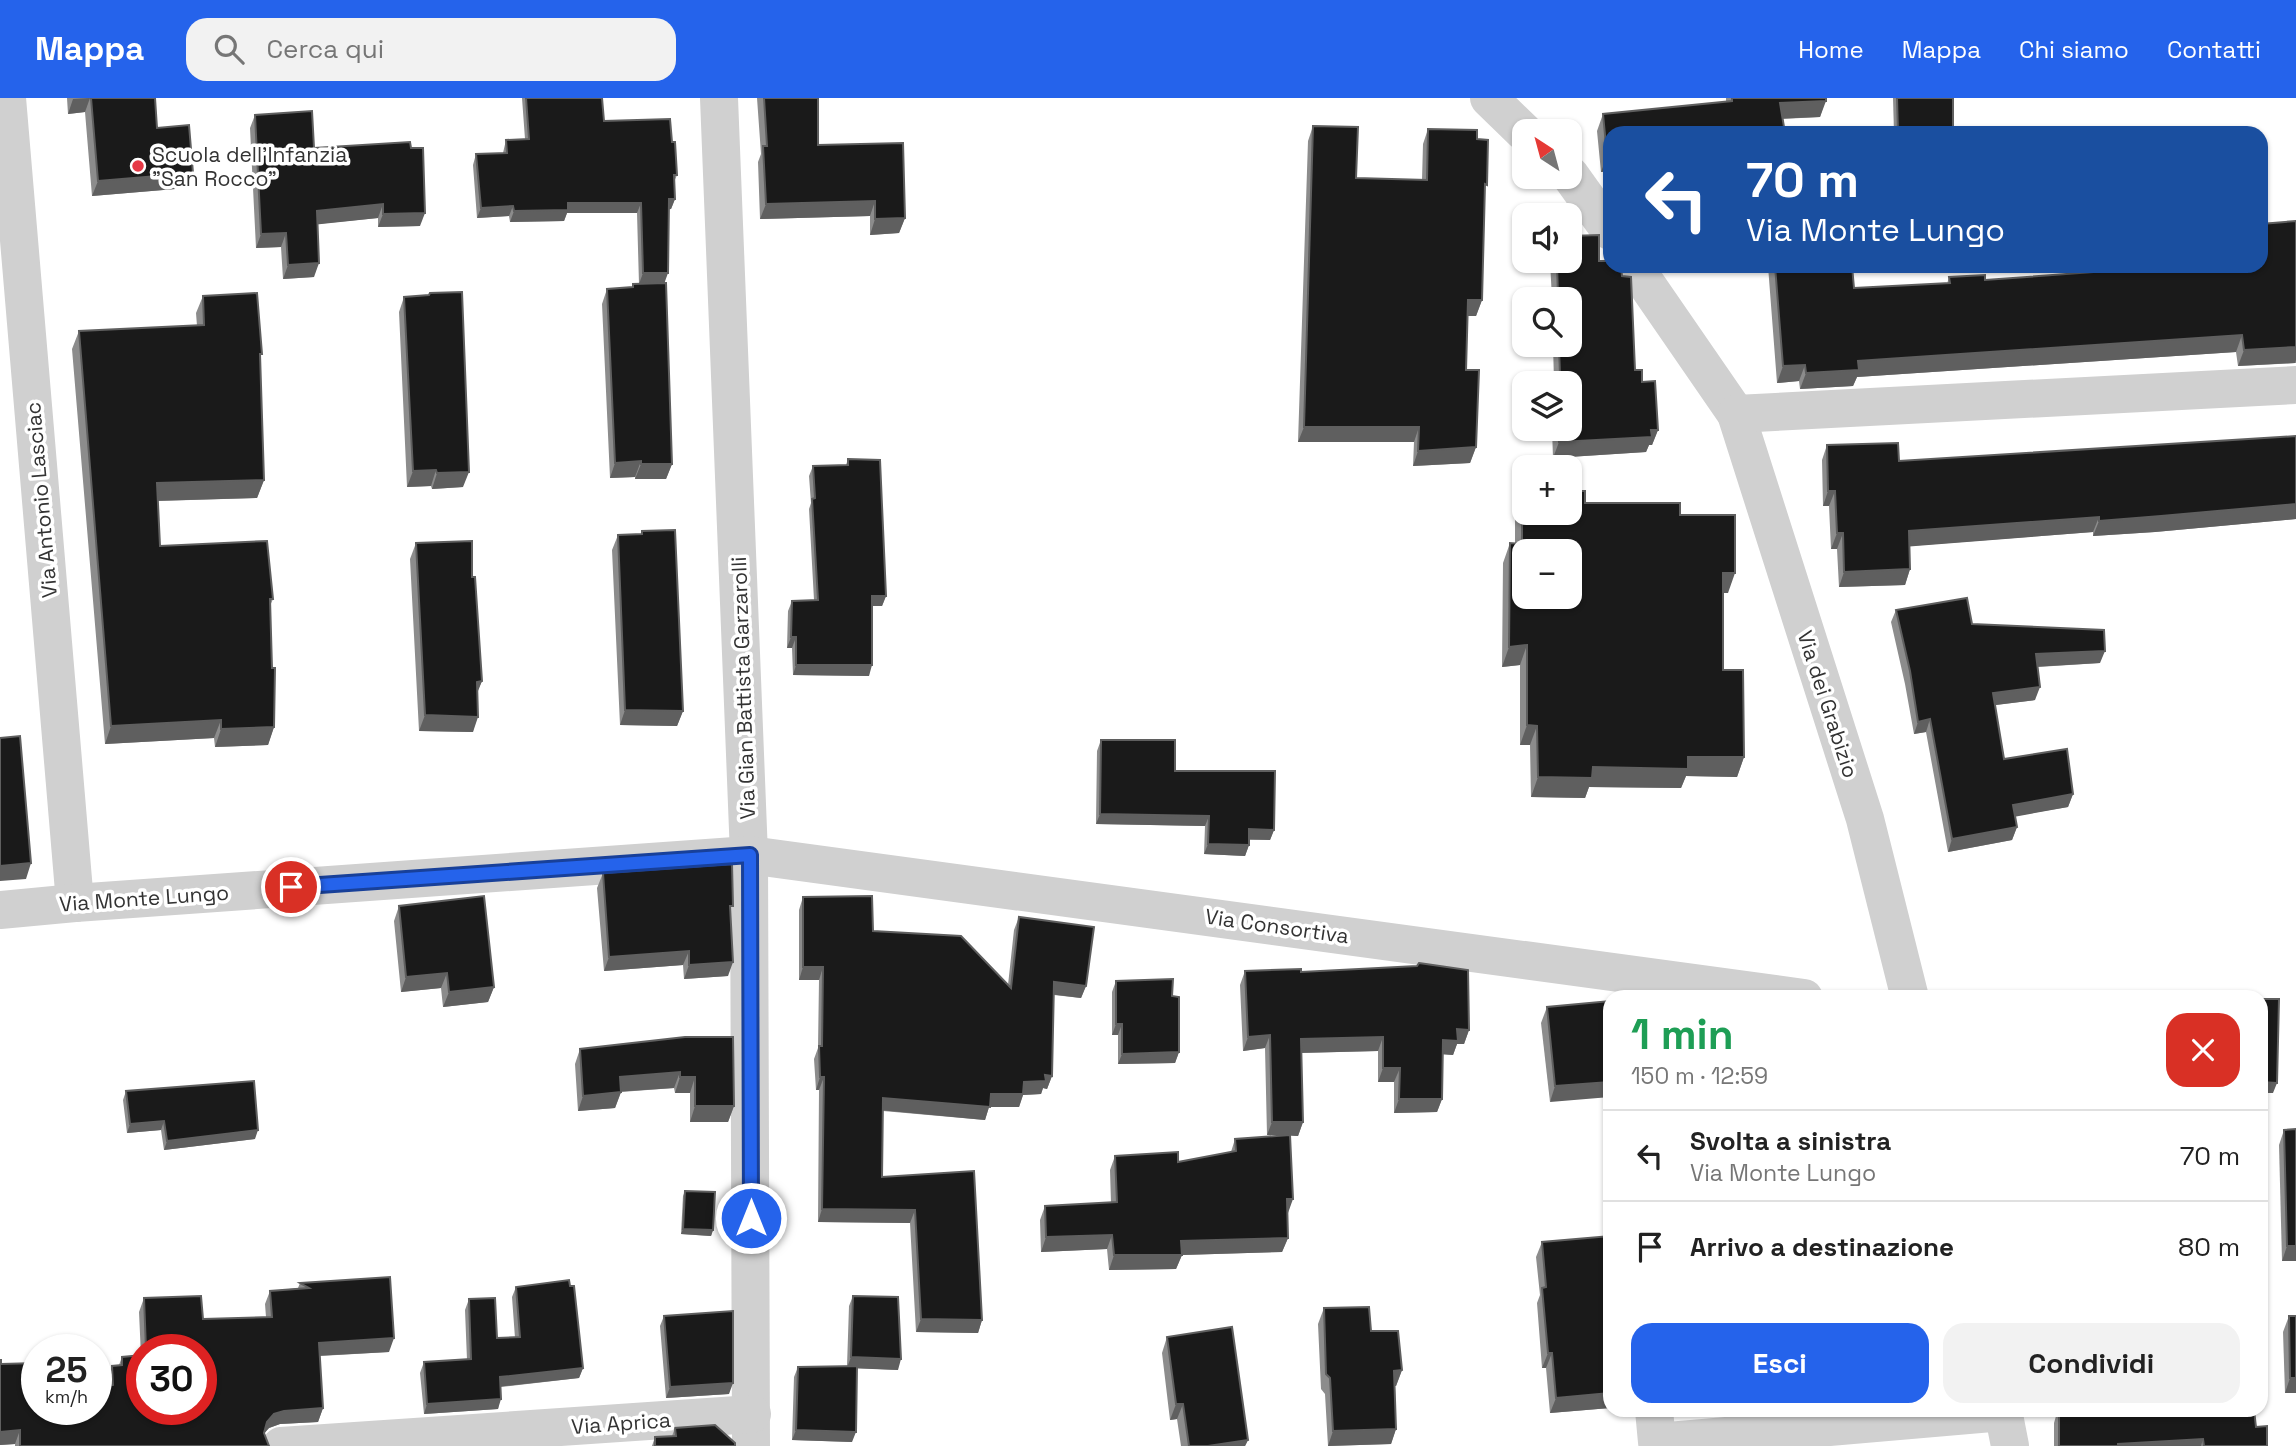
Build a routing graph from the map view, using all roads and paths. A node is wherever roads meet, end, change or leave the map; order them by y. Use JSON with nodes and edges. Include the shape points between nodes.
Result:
{"nodes":[{"id":1,"x":7,"y":98,"type":"edge"},
{"id":2,"x":719,"y":98,"type":"edge"},
{"id":3,"x":1489,"y":98,"type":"edge"},
{"id":4,"x":1512,"y":120,"type":"edge"},
{"id":5,"x":1580,"y":189,"type":"edge"},
{"id":6,"x":1603,"y":221,"type":"edge"},
{"id":7,"x":1639,"y":273,"type":"edge"},
{"id":8,"x":2296,"y":384,"type":"edge"},
{"id":9,"x":1736,"y":414,"type":"junction"},
{"id":10,"x":750,"y":855,"type":"junction"},
{"id":11,"x":75,"y":903,"type":"junction"},
{"id":12,"x":0,"y":910,"type":"edge"},
{"id":13,"x":1745,"y":990,"type":"edge"},
{"id":14,"x":1908,"y":990,"type":"edge"},
{"id":15,"x":1655,"y":1417,"type":"edge"},
{"id":16,"x":2005,"y":1423,"type":"edge"},
{"id":17,"x":752,"y":1430,"type":"edge"},
{"id":18,"x":281,"y":1446,"type":"edge"}],
"edges":[{"from":1,"to":11,"type":"street","name":"Via Antonio Lasciac"},
{"from":2,"to":10,"type":"street","name":"Via Gian Battista Garzarolli"},
{"from":3,"to":4,"type":"street"},
{"from":5,"to":6,"type":"street"},
{"from":7,"to":9,"type":"street","name":"Via dei Grabizio"},
{"from":8,"to":9,"type":"street"},
{"from":9,"to":14,"type":"street","name":"Via dei Grabizio","via":[[1864,819]]},
{"from":10,"to":11,"type":"street","name":"Via Monte Lungo"},
{"from":10,"to":13,"type":"street","name":"Via Consortiva"},
{"from":10,"to":17,"type":"street","name":"Via Gian Battista Garzarolli"},
{"from":11,"to":12,"type":"street","name":"Via Monte Lungo"},
{"from":15,"to":16,"type":"street","via":[[1657,1442]]},
{"from":17,"to":18,"type":"street","name":"Via Aprica"}]}
